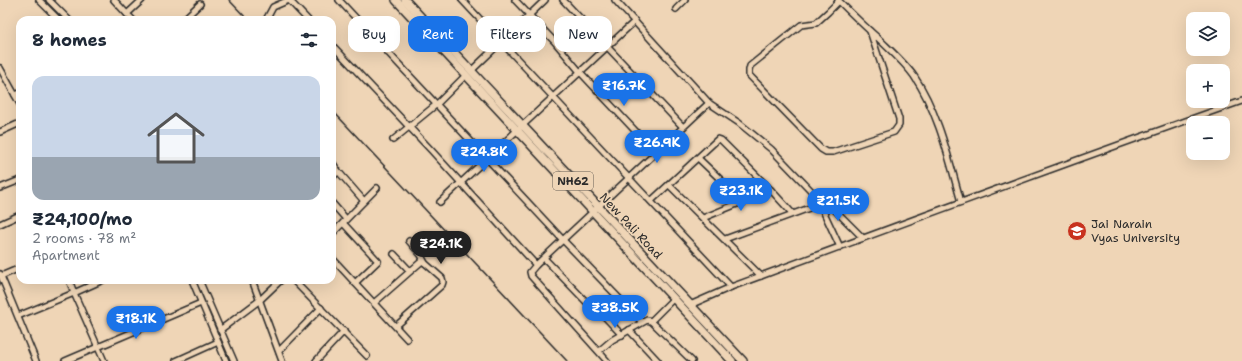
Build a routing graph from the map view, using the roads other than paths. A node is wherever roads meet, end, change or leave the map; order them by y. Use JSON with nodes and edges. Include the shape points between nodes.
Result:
{"nodes":[{"id":1,"x":39,"y":0,"type":"edge"},
{"id":2,"x":48,"y":0,"type":"edge"},
{"id":3,"x":114,"y":0,"type":"edge"},
{"id":4,"x":142,"y":0,"type":"edge"},
{"id":5,"x":289,"y":0,"type":"edge"},
{"id":6,"x":339,"y":0,"type":"edge"},
{"id":7,"x":396,"y":0,"type":"edge"},
{"id":8,"x":405,"y":0,"type":"edge"},
{"id":9,"x":462,"y":0,"type":"edge"},
{"id":10,"x":515,"y":0,"type":"edge"},
{"id":11,"x":545,"y":0,"type":"edge"},
{"id":12,"x":563,"y":0,"type":"edge"},
{"id":13,"x":615,"y":0,"type":"edge"},
{"id":14,"x":685,"y":0,"type":"edge"},
{"id":15,"x":838,"y":0,"type":"edge"},
{"id":16,"x":200,"y":4,"type":"dead end"},
{"id":17,"x":676,"y":9,"type":"dead end"},
{"id":18,"x":127,"y":14,"type":"joint"},
{"id":19,"x":529,"y":15,"type":"junction"},
{"id":20,"x":55,"y":16,"type":"edge"},
{"id":21,"x":65,"y":16,"type":"edge"},
{"id":22,"x":187,"y":16,"type":"edge"},
{"id":23,"x":268,"y":16,"type":"edge"},
{"id":24,"x":304,"y":16,"type":"edge"},
{"id":25,"x":477,"y":16,"type":"edge"},
{"id":26,"x":578,"y":16,"type":"edge"},
{"id":27,"x":635,"y":22,"type":"junction"},
{"id":28,"x":870,"y":31,"type":"junction"},
{"id":29,"x":612,"y":43,"type":"edge"},
{"id":30,"x":336,"y":49,"type":"edge"},
{"id":31,"x":612,"y":51,"type":"edge"},
{"id":32,"x":491,"y":52,"type":"edge"},
{"id":33,"x":511,"y":52,"type":"edge"},
{"id":34,"x":602,"y":52,"type":"edge"},
{"id":35,"x":0,"y":68,"type":"edge"},
{"id":36,"x":580,"y":72,"type":"junction"},
{"id":37,"x":469,"y":73,"type":"junction"},
{"id":38,"x":16,"y":91,"type":"edge"},
{"id":39,"x":553,"y":96,"type":"junction"},
{"id":40,"x":1242,"y":101,"type":"edge"},
{"id":41,"x":709,"y":103,"type":"junction"},
{"id":42,"x":436,"y":104,"type":"junction"},
{"id":43,"x":16,"y":125,"type":"edge"},
{"id":44,"x":683,"y":127,"type":"junction"},
{"id":45,"x":409,"y":128,"type":"junction"},
{"id":46,"x":519,"y":128,"type":"junction"},
{"id":47,"x":0,"y":132,"type":"edge"},
{"id":48,"x":393,"y":140,"type":"dead end"},
{"id":49,"x":656,"y":153,"type":"junction"},
{"id":50,"x":698,"y":158,"type":"junction"},
{"id":51,"x":488,"y":159,"type":"junction"},
{"id":52,"x":336,"y":169,"type":"edge"},
{"id":53,"x":338,"y":172,"type":"joint"},
{"id":54,"x":629,"y":178,"type":"junction"},
{"id":55,"x":16,"y":182,"type":"edge"},
{"id":56,"x":461,"y":183,"type":"junction"},
{"id":57,"x":669,"y":185,"type":"junction"},
{"id":58,"x":0,"y":188,"type":"edge"},
{"id":59,"x":377,"y":188,"type":"dead end"},
{"id":60,"x":772,"y":190,"type":"junction"},
{"id":61,"x":364,"y":201,"type":"junction"},
{"id":62,"x":651,"y":201,"type":"junction"},
{"id":63,"x":440,"y":202,"type":"dead end"},
{"id":64,"x":744,"y":202,"type":"junction"},
{"id":65,"x":961,"y":202,"type":"junction"},
{"id":66,"x":822,"y":204,"type":"junction"},
{"id":67,"x":336,"y":209,"type":"edge"},
{"id":68,"x":596,"y":210,"type":"junction"},
{"id":69,"x":792,"y":213,"type":"junction"},
{"id":70,"x":16,"y":217,"type":"edge"},
{"id":71,"x":704,"y":218,"type":"junction"},
{"id":72,"x":344,"y":221,"type":"junction"},
{"id":73,"x":0,"y":224,"type":"edge"},
{"id":74,"x":336,"y":230,"type":"edge"},
{"id":75,"x":863,"y":238,"type":"junction"},
{"id":76,"x":725,"y":239,"type":"junction"},
{"id":77,"x":563,"y":240,"type":"junction"},
{"id":78,"x":408,"y":241,"type":"dead end"},
{"id":79,"x":840,"y":247,"type":"junction"},
{"id":80,"x":394,"y":254,"type":"dead end"},
{"id":81,"x":544,"y":258,"type":"junction"},
{"id":82,"x":336,"y":262,"type":"edge"},
{"id":83,"x":426,"y":263,"type":"junction"},
{"id":84,"x":536,"y":265,"type":"junction"},
{"id":85,"x":16,"y":269,"type":"edge"},
{"id":86,"x":410,"y":271,"type":"junction"},
{"id":87,"x":1,"y":275,"type":"edge"},
{"id":88,"x":761,"y":276,"type":"junction"},
{"id":89,"x":355,"y":283,"type":"junction"},
{"id":90,"x":70,"y":284,"type":"edge"},
{"id":91,"x":95,"y":284,"type":"edge"},
{"id":92,"x":194,"y":284,"type":"edge"},
{"id":93,"x":201,"y":284,"type":"edge"},
{"id":94,"x":254,"y":284,"type":"edge"},
{"id":95,"x":278,"y":284,"type":"edge"},
{"id":96,"x":297,"y":284,"type":"edge"},
{"id":97,"x":731,"y":287,"type":"junction"},
{"id":98,"x":74,"y":294,"type":"junction"},
{"id":99,"x":673,"y":298,"type":"junction"},
{"id":100,"x":260,"y":300,"type":"junction"},
{"id":101,"x":201,"y":303,"type":"junction"},
{"id":102,"x":374,"y":303,"type":"junction"},
{"id":103,"x":690,"y":305,"type":"junction"},
{"id":104,"x":321,"y":308,"type":"junction"},
{"id":105,"x":18,"y":316,"type":"junction"},
{"id":106,"x":651,"y":321,"type":"junction"},
{"id":107,"x":642,"y":322,"type":"junction"},
{"id":108,"x":396,"y":326,"type":"junction"},
{"id":109,"x":220,"y":330,"type":"junction"},
{"id":110,"x":630,"y":330,"type":"junction"},
{"id":111,"x":344,"y":331,"type":"junction"},
{"id":112,"x":622,"y":334,"type":"junction"},
{"id":113,"x":407,"y":339,"type":"dead end"},
{"id":114,"x":218,"y":342,"type":"junction"},
{"id":115,"x":98,"y":347,"type":"junction"},
{"id":116,"x":279,"y":351,"type":"junction"},
{"id":117,"x":599,"y":351,"type":"junction"},
{"id":118,"x":368,"y":356,"type":"dead end"},
{"id":119,"x":36,"y":361,"type":"edge"},
{"id":120,"x":65,"y":361,"type":"edge"},
{"id":121,"x":104,"y":361,"type":"edge"},
{"id":122,"x":176,"y":361,"type":"edge"},
{"id":123,"x":226,"y":361,"type":"edge"},
{"id":124,"x":234,"y":361,"type":"edge"},
{"id":125,"x":282,"y":361,"type":"edge"},
{"id":126,"x":316,"y":361,"type":"edge"},
{"id":127,"x":607,"y":361,"type":"edge"},
{"id":128,"x":658,"y":361,"type":"edge"},
{"id":129,"x":692,"y":361,"type":"edge"},
{"id":130,"x":732,"y":361,"type":"edge"},
{"id":131,"x":743,"y":361,"type":"edge"}],
"edges":[{"from":1,"to":20,"type":"street"},
{"from":2,"to":21,"type":"street"},
{"from":3,"to":18,"type":"street"},
{"from":4,"to":18,"type":"street"},
{"from":5,"to":23,"type":"street","via":[[273,7]]},
{"from":5,"to":24,"type":"street"},
{"from":6,"to":42,"type":"street"},
{"from":7,"to":37,"type":"highway","name":"New Pali Road","number":"NH62"},
{"from":8,"to":37,"type":"highway","name":"New Pali Road","number":"NH62"},
{"from":9,"to":25,"type":"street"},
{"from":10,"to":19,"type":"street"},
{"from":11,"to":19,"type":"street"},
{"from":12,"to":26,"type":"street"},
{"from":13,"to":27,"type":"street"},
{"from":14,"to":17,"type":"street"},
{"from":15,"to":28,"type":"street"},
{"from":15,"to":28,"type":"street","via":[[816,23],[801,25],[750,66],[749,70],[749,75],[826,152],[894,132],[899,125]]},
{"from":16,"to":22,"type":"street"},
{"from":19,"to":36,"type":"street"},
{"from":27,"to":29,"type":"street"},
{"from":27,"to":41,"type":"street"},
{"from":28,"to":65,"type":"street","via":[[906,66],[926,97],[950,161]]},
{"from":30,"to":45,"type":"street"},
{"from":31,"to":44,"type":"street"},
{"from":32,"to":37,"type":"street"},
{"from":33,"to":39,"type":"street"},
{"from":34,"to":36,"type":"street"},
{"from":35,"to":38,"type":"street"},
{"from":36,"to":39,"type":"street"},
{"from":36,"to":49,"type":"street"},
{"from":37,"to":42,"type":"street"},
{"from":37,"to":46,"type":"highway","name":"New Pali Road","number":"NH62"},
{"from":39,"to":46,"type":"street"},
{"from":39,"to":54,"type":"street"},
{"from":40,"to":65,"type":"street"},
{"from":41,"to":44,"type":"street"},
{"from":41,"to":66,"type":"street","via":[[771,149]]},
{"from":42,"to":45,"type":"street"},
{"from":42,"to":51,"type":"street"},
{"from":43,"to":47,"type":"street"},
{"from":44,"to":49,"type":"street"},
{"from":45,"to":48,"type":"street"},
{"from":45,"to":56,"type":"street"},
{"from":46,"to":51,"type":"street"},
{"from":46,"to":68,"type":"highway","name":"New Pali Road","number":"NH62"},
{"from":49,"to":54,"type":"street"},
{"from":50,"to":57,"type":"street"},
{"from":50,"to":60,"type":"street","via":[[715,141],[721,140]]},
{"from":50,"to":64,"type":"street"},
{"from":51,"to":56,"type":"street"},
{"from":51,"to":77,"type":"street"},
{"from":52,"to":53,"type":"street"},
{"from":53,"to":61,"type":"street"},
{"from":54,"to":62,"type":"street"},
{"from":54,"to":68,"type":"street"},
{"from":55,"to":58,"type":"street"},
{"from":56,"to":63,"type":"street"},
{"from":56,"to":84,"type":"street"},
{"from":57,"to":62,"type":"street"},
{"from":57,"to":71,"type":"street"},
{"from":59,"to":61,"type":"street"},
{"from":60,"to":64,"type":"street"},
{"from":60,"to":69,"type":"street"},
{"from":61,"to":72,"type":"street"},
{"from":62,"to":97,"type":"street"},
{"from":64,"to":71,"type":"street"},
{"from":65,"to":75,"type":"street"},
{"from":66,"to":69,"type":"street"},
{"from":66,"to":75,"type":"street","via":[[833,208]]},
{"from":66,"to":79,"type":"street"},
{"from":67,"to":72,"type":"street"},
{"from":68,"to":77,"type":"street"},
{"from":68,"to":99,"type":"highway","name":"New Pali Road","number":"NH62"},
{"from":68,"to":103,"type":"highway","name":"New Pali Road","number":"NH62"},
{"from":69,"to":76,"type":"street"},
{"from":70,"to":73,"type":"street"},
{"from":71,"to":76,"type":"street"},
{"from":72,"to":74,"type":"street"},
{"from":72,"to":89,"type":"street","via":[[378,261]]},
{"from":75,"to":79,"type":"street"},
{"from":76,"to":88,"type":"street"},
{"from":77,"to":81,"type":"street"},
{"from":77,"to":107,"type":"street"},
{"from":78,"to":83,"type":"street"},
{"from":79,"to":88,"type":"street"},
{"from":80,"to":86,"type":"street"},
{"from":81,"to":84,"type":"street"},
{"from":81,"to":112,"type":"street","via":[[598,314],[604,316]]},
{"from":82,"to":89,"type":"street"},
{"from":83,"to":86,"type":"street","via":[[422,261]]},
{"from":83,"to":108,"type":"street","via":[[442,278],[442,285]]},
{"from":84,"to":117,"type":"street","via":[[530,272],[531,276]]},
{"from":85,"to":87,"type":"street"},
{"from":86,"to":102,"type":"street"},
{"from":87,"to":105,"type":"street"},
{"from":88,"to":97,"type":"street"},
{"from":89,"to":102,"type":"street"},
{"from":90,"to":98,"type":"street"},
{"from":91,"to":98,"type":"street"},
{"from":92,"to":101,"type":"street"},
{"from":93,"to":109,"type":"street"},
{"from":94,"to":100,"type":"street"},
{"from":95,"to":100,"type":"street"},
{"from":96,"to":104,"type":"street"},
{"from":97,"to":103,"type":"street"},
{"from":98,"to":105,"type":"street"},
{"from":98,"to":115,"type":"street"},
{"from":99,"to":106,"type":"street"},
{"from":99,"to":130,"type":"highway","name":"New Pali Road","number":"NH62"},
{"from":100,"to":109,"type":"street"},
{"from":100,"to":116,"type":"street"},
{"from":101,"to":114,"type":"street"},
{"from":101,"to":115,"type":"street"},
{"from":102,"to":108,"type":"street"},
{"from":103,"to":131,"type":"highway","name":"New Pali Road","number":"NH62"},
{"from":104,"to":111,"type":"street"},
{"from":104,"to":116,"type":"street"},
{"from":105,"to":119,"type":"street"},
{"from":106,"to":107,"type":"street"},
{"from":106,"to":129,"type":"street"},
{"from":107,"to":110,"type":"street"},
{"from":108,"to":113,"type":"street"},
{"from":109,"to":124,"type":"street"},
{"from":110,"to":112,"type":"street"},
{"from":110,"to":128,"type":"street"},
{"from":111,"to":118,"type":"street"},
{"from":111,"to":126,"type":"street"},
{"from":112,"to":117,"type":"street"},
{"from":114,"to":122,"type":"street"},
{"from":114,"to":123,"type":"street"},
{"from":115,"to":120,"type":"street"},
{"from":115,"to":121,"type":"street"},
{"from":116,"to":125,"type":"street"},
{"from":117,"to":127,"type":"street"}]}
